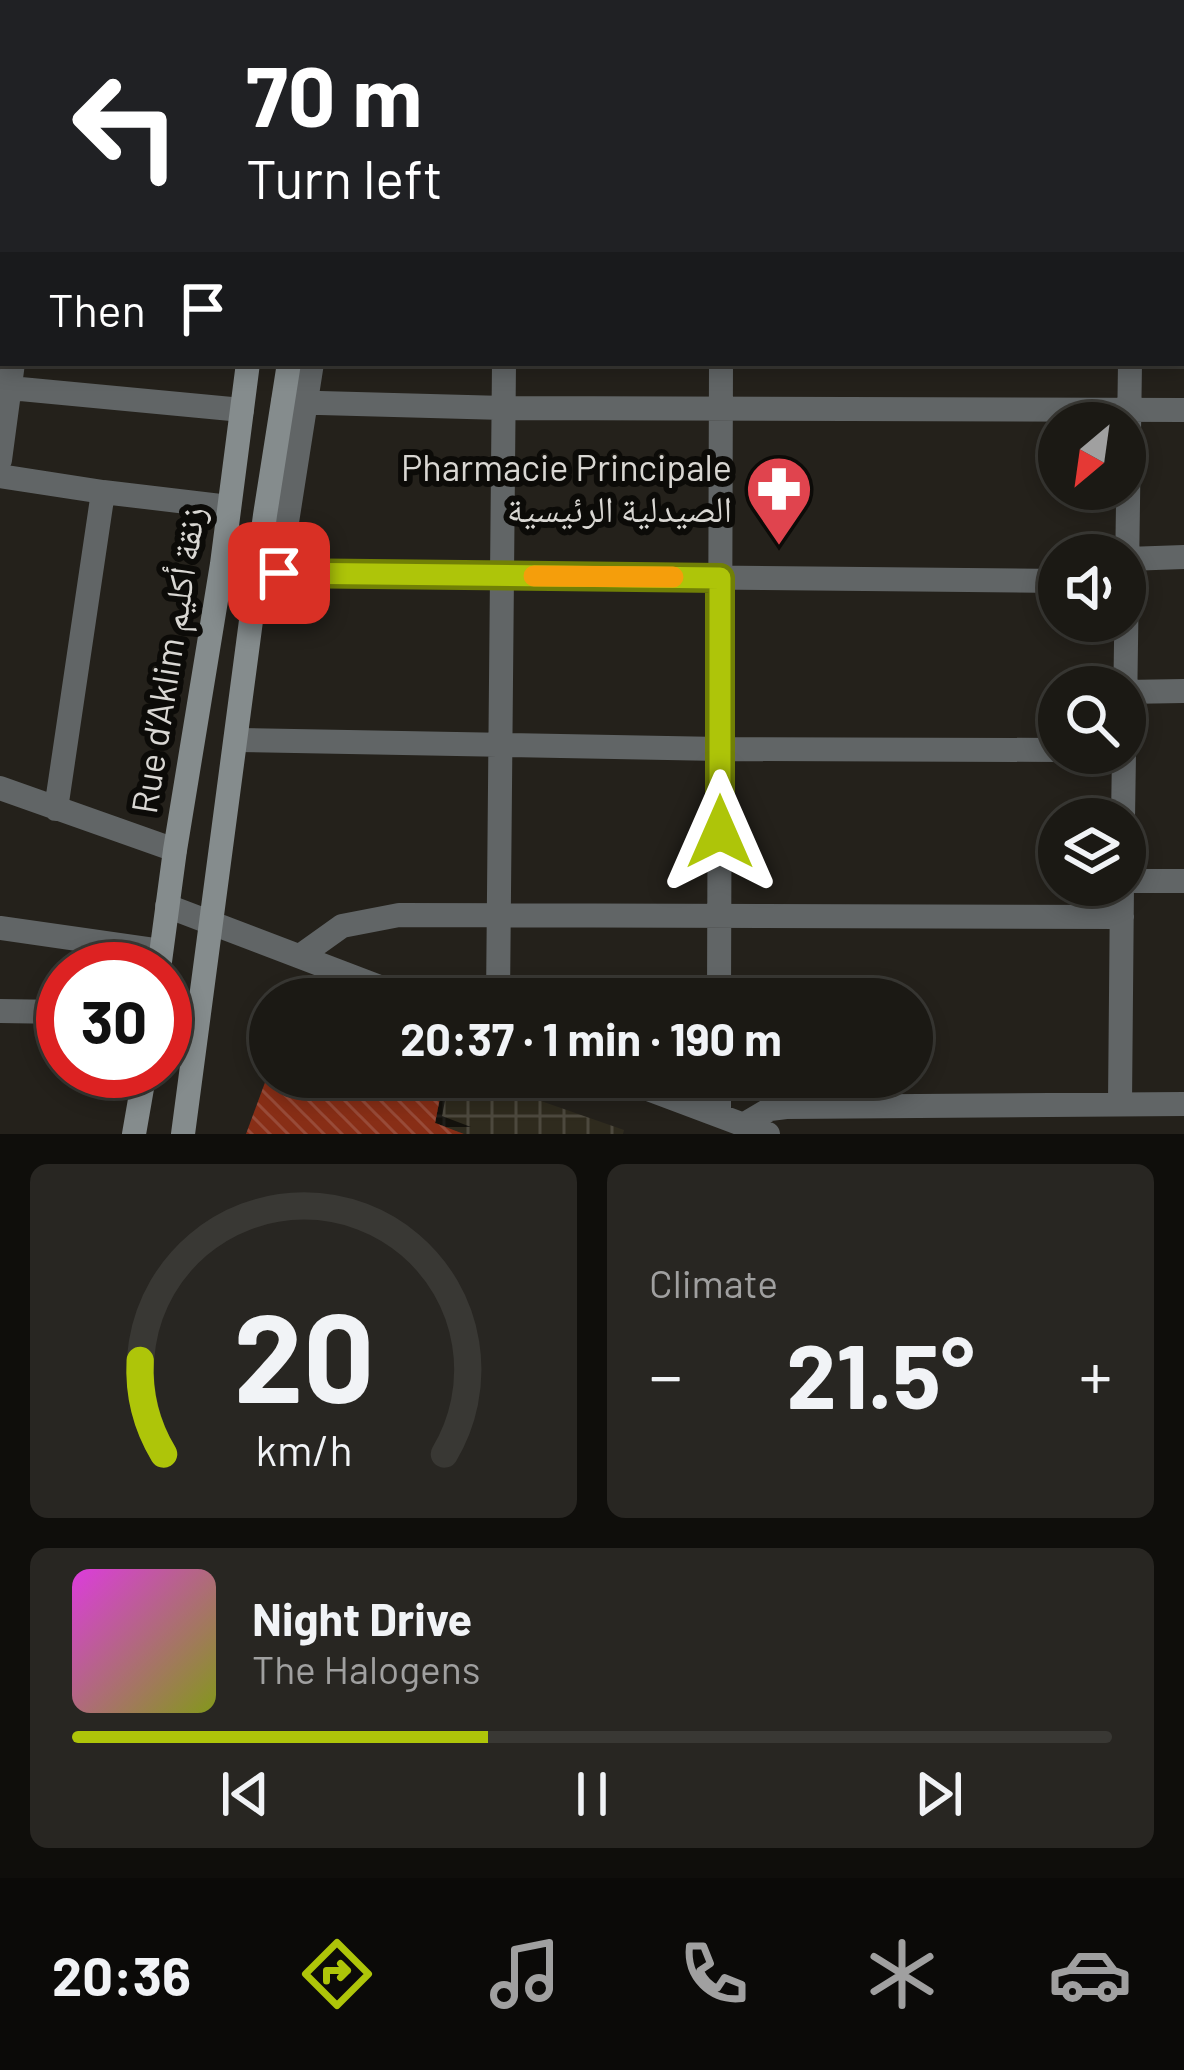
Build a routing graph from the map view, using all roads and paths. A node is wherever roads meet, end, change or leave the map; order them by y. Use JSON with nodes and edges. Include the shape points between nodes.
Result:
{"nodes":[{"id":1,"x":248,"y":366,"type":"edge"},
{"id":2,"x":289,"y":366,"type":"edge"},
{"id":3,"x":312,"y":366,"type":"edge"},
{"id":4,"x":504,"y":366,"type":"edge"},
{"id":5,"x":721,"y":366,"type":"edge"},
{"id":6,"x":1130,"y":366,"type":"edge"},
{"id":7,"x":11,"y":375,"type":"edge"},
{"id":8,"x":1129,"y":402,"type":"edge"},
{"id":9,"x":294,"y":403,"type":"junction"},
{"id":10,"x":721,"y":408,"type":"junction"},
{"id":11,"x":504,"y":409,"type":"junction"},
{"id":12,"x":242,"y":410,"type":"junction"},
{"id":13,"x":1038,"y":410,"type":"edge"},
{"id":14,"x":1146,"y":410,"type":"edge"},
{"id":15,"x":1184,"y":410,"type":"edge"},
{"id":16,"x":0,"y":460,"type":"edge"},
{"id":17,"x":0,"y":476,"type":"edge"},
{"id":18,"x":103,"y":493,"type":"junction"},
{"id":19,"x":229,"y":507,"type":"junction"},
{"id":20,"x":1184,"y":557,"type":"edge"},
{"id":21,"x":1146,"y":568,"type":"edge"},
{"id":22,"x":269,"y":573,"type":"junction"},
{"id":23,"x":502,"y":575,"type":"junction"},
{"id":24,"x":720,"y":578,"type":"junction"},
{"id":25,"x":1038,"y":580,"type":"edge"},
{"id":26,"x":1184,"y":691,"type":"edge"},
{"id":27,"x":1146,"y":692,"type":"edge"},
{"id":28,"x":236,"y":740,"type":"junction"},
{"id":29,"x":501,"y":745,"type":"junction"},
{"id":30,"x":720,"y":748,"type":"junction"},
{"id":31,"x":1038,"y":750,"type":"edge"},
{"id":32,"x":0,"y":788,"type":"edge"},
{"id":33,"x":56,"y":809,"type":"junction"},
{"id":34,"x":175,"y":850,"type":"junction"},
{"id":35,"x":1184,"y":881,"type":"edge"},
{"id":36,"x":1146,"y":882,"type":"edge"},
{"id":37,"x":167,"y":906,"type":"junction"},
{"id":38,"x":1123,"y":906,"type":"edge"},
{"id":39,"x":499,"y":915,"type":"junction"},
{"id":40,"x":719,"y":916,"type":"junction"},
{"id":41,"x":1122,"y":917,"type":"junction"},
{"id":42,"x":211,"y":922,"type":"junction"},
{"id":43,"x":0,"y":928,"type":"edge"},
{"id":44,"x":70,"y":942,"type":"edge"},
{"id":45,"x":162,"y":942,"type":"edge"},
{"id":46,"x":300,"y":956,"type":"junction"},
{"id":47,"x":357,"y":978,"type":"edge"},
{"id":48,"x":498,"y":978,"type":"edge"},
{"id":49,"x":719,"y":978,"type":"edge"},
{"id":50,"x":0,"y":1010,"type":"edge"},
{"id":51,"x":36,"y":1011,"type":"edge"},
{"id":52,"x":140,"y":1098,"type":"edge"},
{"id":53,"x":672,"y":1098,"type":"edge"},
{"id":54,"x":725,"y":1098,"type":"edge"},
{"id":55,"x":1120,"y":1104,"type":"junction"},
{"id":56,"x":1184,"y":1104,"type":"edge"},
{"id":57,"x":920,"y":1107,"type":"junction"},
{"id":58,"x":731,"y":1120,"type":"junction"},
{"id":59,"x":134,"y":1134,"type":"edge"},
{"id":60,"x":183,"y":1134,"type":"edge"},
{"id":61,"x":768,"y":1134,"type":"edge"},
{"id":62,"x":910,"y":1134,"type":"edge"}],
"edges":[{"from":1,"to":12,"type":"street","name":"Rue d’Aklim زنقة أكليم"},
{"from":2,"to":9,"type":"street","name":"Rue d’Aklim زنقة أكليم"},
{"from":3,"to":9,"type":"street"},
{"from":4,"to":11,"type":"street"},
{"from":5,"to":10,"type":"street"},
{"from":6,"to":8,"type":"street"},
{"from":7,"to":12,"type":"street"},
{"from":7,"to":16,"type":"street"},
{"from":9,"to":11,"type":"street"},
{"from":9,"to":22,"type":"street","name":"Rue d’Aklim زنقة أكليم"},
{"from":10,"to":11,"type":"street"},
{"from":10,"to":13,"type":"street"},
{"from":10,"to":24,"type":"street"},
{"from":11,"to":23,"type":"street"},
{"from":12,"to":19,"type":"street","name":"Rue d’Aklim زنقة أكليم"},
{"from":14,"to":15,"type":"street"},
{"from":17,"to":18,"type":"street"},
{"from":18,"to":19,"type":"street"},
{"from":18,"to":33,"type":"street"},
{"from":19,"to":34,"type":"street","name":"Rue d’Aklim زنقة أكليم"},
{"from":20,"to":21,"type":"street"},
{"from":22,"to":23,"type":"street"},
{"from":22,"to":28,"type":"street","name":"Rue d’Aklim زنقة أكليم"},
{"from":23,"to":24,"type":"street"},
{"from":23,"to":29,"type":"street"},
{"from":24,"to":25,"type":"street"},
{"from":24,"to":30,"type":"street"},
{"from":26,"to":27,"type":"street"},
{"from":28,"to":29,"type":"street"},
{"from":28,"to":42,"type":"street","name":"Rue d’Aklim زنقة أكليم"},
{"from":29,"to":30,"type":"street"},
{"from":29,"to":39,"type":"street"},
{"from":30,"to":31,"type":"street"},
{"from":30,"to":40,"type":"street"},
{"from":32,"to":33,"type":"street"},
{"from":33,"to":34,"type":"street"},
{"from":34,"to":37,"type":"street","name":"Rue d’Aklim زنقة أكليم"},
{"from":35,"to":36,"type":"street"},
{"from":37,"to":42,"type":"street"},
{"from":37,"to":45,"type":"street","name":"Rue d’Aklim زنقة أكليم"},
{"from":38,"to":41,"type":"street"},
{"from":39,"to":40,"type":"street"},
{"from":39,"to":46,"type":"street","via":[[361,922]]},
{"from":39,"to":48,"type":"street"},
{"from":40,"to":41,"type":"street"},
{"from":40,"to":49,"type":"street"},
{"from":41,"to":55,"type":"street"},
{"from":42,"to":46,"type":"street"},
{"from":42,"to":60,"type":"street","name":"Rue d’Aklim زنقة أكليم"},
{"from":43,"to":44,"type":"street"},
{"from":46,"to":47,"type":"street"},
{"from":50,"to":51,"type":"street"},
{"from":52,"to":59,"type":"street"},
{"from":53,"to":58,"type":"street"},
{"from":54,"to":58,"type":"street"},
{"from":55,"to":56,"type":"street"},
{"from":55,"to":57,"type":"street"},
{"from":57,"to":58,"type":"street","via":[[786,1107]]},
{"from":57,"to":62,"type":"street"},
{"from":58,"to":61,"type":"street"}]}
